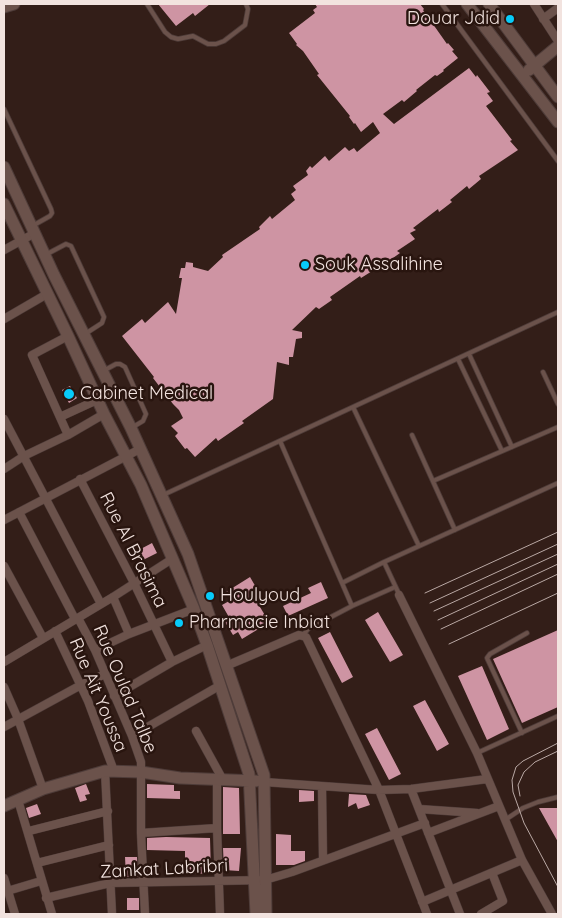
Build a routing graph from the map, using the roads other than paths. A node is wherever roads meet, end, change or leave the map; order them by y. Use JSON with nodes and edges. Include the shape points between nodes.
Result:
{"nodes":[{"id":1,"x":14,"y":4,"type":"edge"},
{"id":2,"x":147,"y":4,"type":"edge"},
{"id":3,"x":246,"y":4,"type":"edge"},
{"id":4,"x":442,"y":4,"type":"edge"},
{"id":5,"x":467,"y":4,"type":"edge"},
{"id":6,"x":534,"y":4,"type":"edge"},
{"id":7,"x":494,"y":6,"type":"edge"},
{"id":8,"x":4,"y":7,"type":"edge"},
{"id":9,"x":558,"y":8,"type":"edge"},
{"id":10,"x":543,"y":19,"type":"junction"},
{"id":11,"x":558,"y":42,"type":"edge"},
{"id":12,"x":558,"y":46,"type":"edge"},
{"id":13,"x":535,"y":66,"type":"junction"},
{"id":14,"x":522,"y":76,"type":"junction"},
{"id":15,"x":556,"y":89,"type":"edge"},
{"id":16,"x":4,"y":109,"type":"edge"},
{"id":17,"x":558,"y":122,"type":"edge"},
{"id":18,"x":558,"y":161,"type":"edge"},
{"id":19,"x":4,"y":168,"type":"edge"},
{"id":20,"x":4,"y":204,"type":"edge"},
{"id":21,"x":33,"y":230,"type":"junction"},
{"id":22,"x":22,"y":240,"type":"junction"},
{"id":23,"x":4,"y":250,"type":"edge"},
{"id":24,"x":45,"y":255,"type":"junction"},
{"id":25,"x":47,"y":294,"type":"junction"},
{"id":26,"x":558,"y":312,"type":"edge"},
{"id":27,"x":4,"y":319,"type":"edge"},
{"id":28,"x":85,"y":334,"type":"junction"},
{"id":29,"x":68,"y":336,"type":"junction"},
{"id":30,"x":469,"y":354,"type":"junction"},
{"id":31,"x":458,"y":359,"type":"junction"},
{"id":32,"x":102,"y":371,"type":"junction"},
{"id":33,"x":543,"y":372,"type":"dead end"},
{"id":34,"x":114,"y":393,"type":"junction"},
{"id":35,"x":97,"y":400,"type":"junction"},
{"id":36,"x":558,"y":404,"type":"edge"},
{"id":37,"x":353,"y":407,"type":"junction"},
{"id":38,"x":104,"y":414,"type":"junction"},
{"id":39,"x":60,"y":417,"type":"junction"},
{"id":40,"x":4,"y":419,"type":"edge"},
{"id":41,"x":558,"y":427,"type":"edge"},
{"id":42,"x":131,"y":428,"type":"junction"},
{"id":43,"x":68,"y":435,"type":"junction"},
{"id":44,"x":412,"y":435,"type":"dead end"},
{"id":45,"x":280,"y":441,"type":"junction"},
{"id":46,"x":512,"y":447,"type":"junction"},
{"id":47,"x":140,"y":449,"type":"junction"},
{"id":48,"x":502,"y":451,"type":"junction"},
{"id":49,"x":24,"y":456,"type":"junction"},
{"id":50,"x":125,"y":456,"type":"junction"},
{"id":51,"x":4,"y":469,"type":"edge"},
{"id":52,"x":80,"y":479,"type":"junction"},
{"id":53,"x":433,"y":481,"type":"junction"},
{"id":54,"x":558,"y":483,"type":"edge"},
{"id":55,"x":163,"y":495,"type":"junction"},
{"id":56,"x":46,"y":498,"type":"junction"},
{"id":57,"x":19,"y":512,"type":"junction"},
{"id":58,"x":4,"y":520,"type":"edge"},
{"id":59,"x":455,"y":530,"type":"junction"},
{"id":60,"x":419,"y":546,"type":"junction"},
{"id":61,"x":172,"y":558,"type":"junction"},
{"id":62,"x":384,"y":562,"type":"junction"},
{"id":63,"x":4,"y":566,"type":"edge"},
{"id":64,"x":134,"y":583,"type":"junction"},
{"id":65,"x":342,"y":583,"type":"junction"},
{"id":66,"x":395,"y":586,"type":"junction"},
{"id":67,"x":399,"y":594,"type":"joint"},
{"id":68,"x":113,"y":597,"type":"junction"},
{"id":69,"x":101,"y":604,"type":"junction"},
{"id":70,"x":352,"y":606,"type":"junction"},
{"id":71,"x":194,"y":609,"type":"junction"},
{"id":72,"x":76,"y":618,"type":"junction"},
{"id":73,"x":154,"y":625,"type":"junction"},
{"id":74,"x":55,"y":631,"type":"junction"},
{"id":75,"x":526,"y":633,"type":"dead end"},
{"id":76,"x":129,"y":634,"type":"junction"},
{"id":77,"x":303,"y":635,"type":"junction"},
{"id":78,"x":43,"y":638,"type":"junction"},
{"id":79,"x":207,"y":645,"type":"junction"},
{"id":80,"x":95,"y":650,"type":"junction"},
{"id":81,"x":4,"y":661,"type":"edge"},
{"id":82,"x":172,"y":662,"type":"junction"},
{"id":83,"x":226,"y":666,"type":"junction"},
{"id":84,"x":105,"y":674,"type":"junction"},
{"id":85,"x":81,"y":685,"type":"junction"},
{"id":86,"x":219,"y":686,"type":"junction"},
{"id":87,"x":4,"y":687,"type":"edge"},
{"id":88,"x":114,"y":696,"type":"junction"},
{"id":89,"x":558,"y":716,"type":"edge"},
{"id":90,"x":18,"y":719,"type":"junction"},
{"id":91,"x":4,"y":727,"type":"edge"},
{"id":92,"x":196,"y":731,"type":"dead end"},
{"id":93,"x":522,"y":733,"type":"junction"},
{"id":94,"x":132,"y":736,"type":"junction"},
{"id":95,"x":477,"y":753,"type":"junction"},
{"id":96,"x":110,"y":771,"type":"junction"},
{"id":97,"x":140,"y":772,"type":"junction"},
{"id":98,"x":488,"y":779,"type":"junction"},
{"id":99,"x":220,"y":780,"type":"junction"},
{"id":100,"x":250,"y":781,"type":"junction"},
{"id":101,"x":264,"y":782,"type":"junction"},
{"id":102,"x":322,"y":787,"type":"junction"},
{"id":103,"x":412,"y":789,"type":"junction"},
{"id":104,"x":43,"y":790,"type":"junction"},
{"id":105,"x":379,"y":790,"type":"junction"},
{"id":106,"x":558,"y":797,"type":"edge"},
{"id":107,"x":18,"y":800,"type":"junction"},
{"id":108,"x":4,"y":806,"type":"edge"},
{"id":109,"x":499,"y":806,"type":"junction"},
{"id":110,"x":419,"y":809,"type":"junction"},
{"id":111,"x":108,"y":811,"type":"junction"},
{"id":112,"x":481,"y":813,"type":"junction"},
{"id":113,"x":505,"y":820,"type":"junction"},
{"id":114,"x":425,"y":823,"type":"junction"},
{"id":115,"x":217,"y":828,"type":"junction"},
{"id":116,"x":29,"y":831,"type":"junction"},
{"id":117,"x":141,"y":833,"type":"junction"},
{"id":118,"x":428,"y":833,"type":"junction"},
{"id":119,"x":396,"y":834,"type":"junction"},
{"id":120,"x":109,"y":845,"type":"junction"},
{"id":121,"x":323,"y":860,"type":"junction"},
{"id":122,"x":522,"y":860,"type":"junction"},
{"id":123,"x":37,"y":863,"type":"junction"},
{"id":124,"x":492,"y":873,"type":"junction"},
{"id":125,"x":4,"y":878,"type":"edge"},
{"id":126,"x":259,"y":880,"type":"junction"},
{"id":127,"x":41,"y":881,"type":"junction"},
{"id":128,"x":218,"y":881,"type":"junction"},
{"id":129,"x":144,"y":882,"type":"junction"},
{"id":130,"x":110,"y":883,"type":"junction"},
{"id":131,"x":451,"y":889,"type":"junction"},
{"id":132,"x":6,"y":892,"type":"edge"},
{"id":133,"x":46,"y":898,"type":"junction"},
{"id":134,"x":422,"y":902,"type":"junction"},
{"id":135,"x":490,"y":912,"type":"edge"},
{"id":136,"x":15,"y":914,"type":"edge"},
{"id":137,"x":52,"y":914,"type":"edge"},
{"id":138,"x":112,"y":914,"type":"edge"},
{"id":139,"x":145,"y":914,"type":"edge"},
{"id":140,"x":220,"y":914,"type":"edge"},
{"id":141,"x":256,"y":914,"type":"edge"},
{"id":142,"x":266,"y":914,"type":"edge"},
{"id":143,"x":427,"y":914,"type":"edge"},
{"id":144,"x":460,"y":914,"type":"edge"},
{"id":145,"x":481,"y":914,"type":"edge"},
{"id":146,"x":552,"y":914,"type":"edge"}],
"edges":[{"from":1,"to":8,"type":"street"},
{"from":2,"to":3,"type":"lane","via":[[171,37],[193,36],[208,44],[224,41],[245,25]]},
{"from":4,"to":18,"type":"lane"},
{"from":5,"to":14,"type":"street"},
{"from":6,"to":10,"type":"street"},
{"from":7,"to":13,"type":"street"},
{"from":9,"to":10,"type":"street"},
{"from":10,"to":11,"type":"street"},
{"from":12,"to":13,"type":"street"},
{"from":13,"to":14,"type":"street"},
{"from":13,"to":15,"type":"street"},
{"from":14,"to":17,"type":"street"},
{"from":16,"to":21,"type":"lane","via":[[52,213]]},
{"from":19,"to":21,"type":"street"},
{"from":20,"to":22,"type":"street"},
{"from":21,"to":22,"type":"street"},
{"from":21,"to":24,"type":"street"},
{"from":22,"to":23,"type":"street"},
{"from":22,"to":25,"type":"street"},
{"from":24,"to":28,"type":"street"},
{"from":24,"to":28,"type":"lane","via":[[66,244],[71,246],[104,317],[102,324]]},
{"from":25,"to":27,"type":"street"},
{"from":25,"to":29,"type":"street"},
{"from":26,"to":30,"type":"lane"},
{"from":28,"to":32,"type":"street"},
{"from":29,"to":35,"type":"street"},
{"from":29,"to":39,"type":"street","via":[[32,355]]},
{"from":30,"to":31,"type":"lane"},
{"from":30,"to":46,"type":"lane"},
{"from":31,"to":37,"type":"lane"},
{"from":31,"to":48,"type":"lane"},
{"from":32,"to":34,"type":"street"},
{"from":32,"to":42,"type":"lane","via":[[116,364],[126,366],[146,414],[143,421]]},
{"from":33,"to":36,"type":"lane"},
{"from":34,"to":35,"type":"street"},
{"from":34,"to":42,"type":"street"},
{"from":35,"to":38,"type":"street"},
{"from":35,"to":39,"type":"street"},
{"from":37,"to":45,"type":"lane"},
{"from":37,"to":60,"type":"lane"},
{"from":38,"to":43,"type":"street"},
{"from":38,"to":50,"type":"street"},
{"from":39,"to":43,"type":"street"},
{"from":40,"to":49,"type":"street"},
{"from":41,"to":46,"type":"lane"},
{"from":42,"to":47,"type":"street"},
{"from":43,"to":49,"type":"street"},
{"from":44,"to":53,"type":"lane"},
{"from":45,"to":55,"type":"lane"},
{"from":45,"to":65,"type":"lane"},
{"from":46,"to":48,"type":"lane"},
{"from":47,"to":50,"type":"street"},
{"from":47,"to":55,"type":"street"},
{"from":48,"to":53,"type":"lane"},
{"from":49,"to":51,"type":"street"},
{"from":49,"to":56,"type":"street"},
{"from":50,"to":52,"type":"street"},
{"from":50,"to":61,"type":"street"},
{"from":52,"to":56,"type":"street"},
{"from":52,"to":64,"type":"street","name":"Rue Al Brasima"},
{"from":53,"to":59,"type":"lane"},
{"from":54,"to":59,"type":"lane"},
{"from":55,"to":83,"type":"street","via":[[188,554]]},
{"from":56,"to":57,"type":"street"},
{"from":56,"to":69,"type":"street"},
{"from":57,"to":58,"type":"street"},
{"from":57,"to":72,"type":"street","name":"Rue Oulad Talbe"},
{"from":59,"to":60,"type":"lane"},
{"from":60,"to":62,"type":"lane"},
{"from":61,"to":64,"type":"street"},
{"from":61,"to":71,"type":"street"},
{"from":62,"to":65,"type":"lane"},
{"from":62,"to":66,"type":"lane"},
{"from":63,"to":78,"type":"street","name":"Rue Ait Youssa"},
{"from":64,"to":68,"type":"street"},
{"from":64,"to":73,"type":"street","name":"Rue Al Brasima"},
{"from":65,"to":70,"type":"lane"},
{"from":66,"to":67,"type":"lane"},
{"from":66,"to":70,"type":"lane"},
{"from":67,"to":95,"type":"street"},
{"from":68,"to":69,"type":"street"},
{"from":68,"to":76,"type":"street"},
{"from":69,"to":72,"type":"street"},
{"from":70,"to":77,"type":"lane","via":[[308,629]]},
{"from":71,"to":73,"type":"street"},
{"from":71,"to":79,"type":"street"},
{"from":72,"to":74,"type":"street"},
{"from":72,"to":80,"type":"street","name":"Rue Oulad Talbe"},
{"from":73,"to":76,"type":"street"},
{"from":73,"to":82,"type":"street","name":"Rue Al Brasima"},
{"from":74,"to":78,"type":"street"},
{"from":74,"to":85,"type":"street","name":"Rue Ait Youssa"},
{"from":75,"to":93,"type":"lane","via":[[486,658]]},
{"from":76,"to":80,"type":"street"},
{"from":77,"to":83,"type":"street"},
{"from":77,"to":105,"type":"street"},
{"from":78,"to":81,"type":"street"},
{"from":79,"to":82,"type":"street"},
{"from":79,"to":86,"type":"street"},
{"from":80,"to":84,"type":"street","name":"Rue Oulad Talbe"},
{"from":82,"to":88,"type":"street"},
{"from":83,"to":101,"type":"street"},
{"from":84,"to":85,"type":"street"},
{"from":84,"to":88,"type":"street","name":"Rue Oulad Talbe"},
{"from":85,"to":90,"type":"street"},
{"from":85,"to":96,"type":"street","name":"Rue Ait Youssa"},
{"from":86,"to":94,"type":"street"},
{"from":86,"to":100,"type":"street"},
{"from":87,"to":90,"type":"street"},
{"from":88,"to":94,"type":"street","name":"Rue Oulad Talbe"},
{"from":89,"to":93,"type":"lane"},
{"from":90,"to":91,"type":"street"},
{"from":90,"to":104,"type":"street"},
{"from":92,"to":99,"type":"street"},
{"from":93,"to":95,"type":"lane"},
{"from":94,"to":97,"type":"street","name":"Rue Oulad Talbe","via":[[141,762]]},
{"from":95,"to":98,"type":"street"},
{"from":96,"to":97,"type":"street"},
{"from":96,"to":104,"type":"street"},
{"from":96,"to":111,"type":"street","name":"Rue Ait Youssa"},
{"from":97,"to":99,"type":"street"},
{"from":97,"to":117,"type":"street","name":"Rue Oulad Talbe"},
{"from":98,"to":103,"type":"street"},
{"from":98,"to":109,"type":"street"},
{"from":99,"to":100,"type":"street"},
{"from":99,"to":115,"type":"street"},
{"from":100,"to":101,"type":"street"},
{"from":100,"to":126,"type":"street"},
{"from":101,"to":102,"type":"street"},
{"from":101,"to":126,"type":"street"},
{"from":102,"to":105,"type":"street"},
{"from":102,"to":121,"type":"street"},
{"from":103,"to":105,"type":"street"},
{"from":103,"to":110,"type":"street"},
{"from":104,"to":107,"type":"street"},
{"from":105,"to":119,"type":"street"},
{"from":106,"to":113,"type":"lane","via":[[524,808]]},
{"from":107,"to":108,"type":"street"},
{"from":107,"to":116,"type":"street"},
{"from":109,"to":112,"type":"street"},
{"from":109,"to":113,"type":"street"},
{"from":110,"to":112,"type":"street"},
{"from":110,"to":114,"type":"street"},
{"from":111,"to":116,"type":"street"},
{"from":111,"to":120,"type":"street","name":"Rue Ait Youssa"},
{"from":112,"to":118,"type":"street"},
{"from":113,"to":122,"type":"street"},
{"from":114,"to":118,"type":"street"},
{"from":114,"to":119,"type":"street","name":"Zankat Labribri"},
{"from":115,"to":117,"type":"street"},
{"from":115,"to":128,"type":"street"},
{"from":116,"to":123,"type":"street"},
{"from":117,"to":129,"type":"street","name":"Rue Oulad Talbe"},
{"from":118,"to":131,"type":"street"},
{"from":119,"to":121,"type":"street","name":"Zankat Labribri"},
{"from":119,"to":134,"type":"street"},
{"from":120,"to":123,"type":"street"},
{"from":120,"to":130,"type":"street","name":"Rue Ait Youssa"},
{"from":121,"to":126,"type":"street","name":"Zankat Labribri"},
{"from":122,"to":124,"type":"street"},
{"from":122,"to":146,"type":"street"},
{"from":123,"to":127,"type":"street"},
{"from":124,"to":131,"type":"street"},
{"from":124,"to":135,"type":"street","via":[[503,901]]},
{"from":125,"to":132,"type":"street"},
{"from":126,"to":128,"type":"street","name":"Zankat Labribri"},
{"from":126,"to":141,"type":"street"},
{"from":126,"to":142,"type":"street"},
{"from":127,"to":132,"type":"street"},
{"from":127,"to":133,"type":"street"},
{"from":128,"to":129,"type":"street","name":"Zankat Labribri"},
{"from":128,"to":140,"type":"street"},
{"from":129,"to":130,"type":"street","name":"Zankat Labribri"},
{"from":129,"to":139,"type":"street","name":"Rue Oulad Talbe"},
{"from":130,"to":133,"type":"street","name":"Zankat Labribri"},
{"from":130,"to":138,"type":"street","name":"Rue Ait Youssa"},
{"from":131,"to":134,"type":"street"},
{"from":131,"to":144,"type":"street"},
{"from":132,"to":136,"type":"street"},
{"from":133,"to":137,"type":"street"},
{"from":134,"to":143,"type":"street"},
{"from":135,"to":145,"type":"street"}]}
